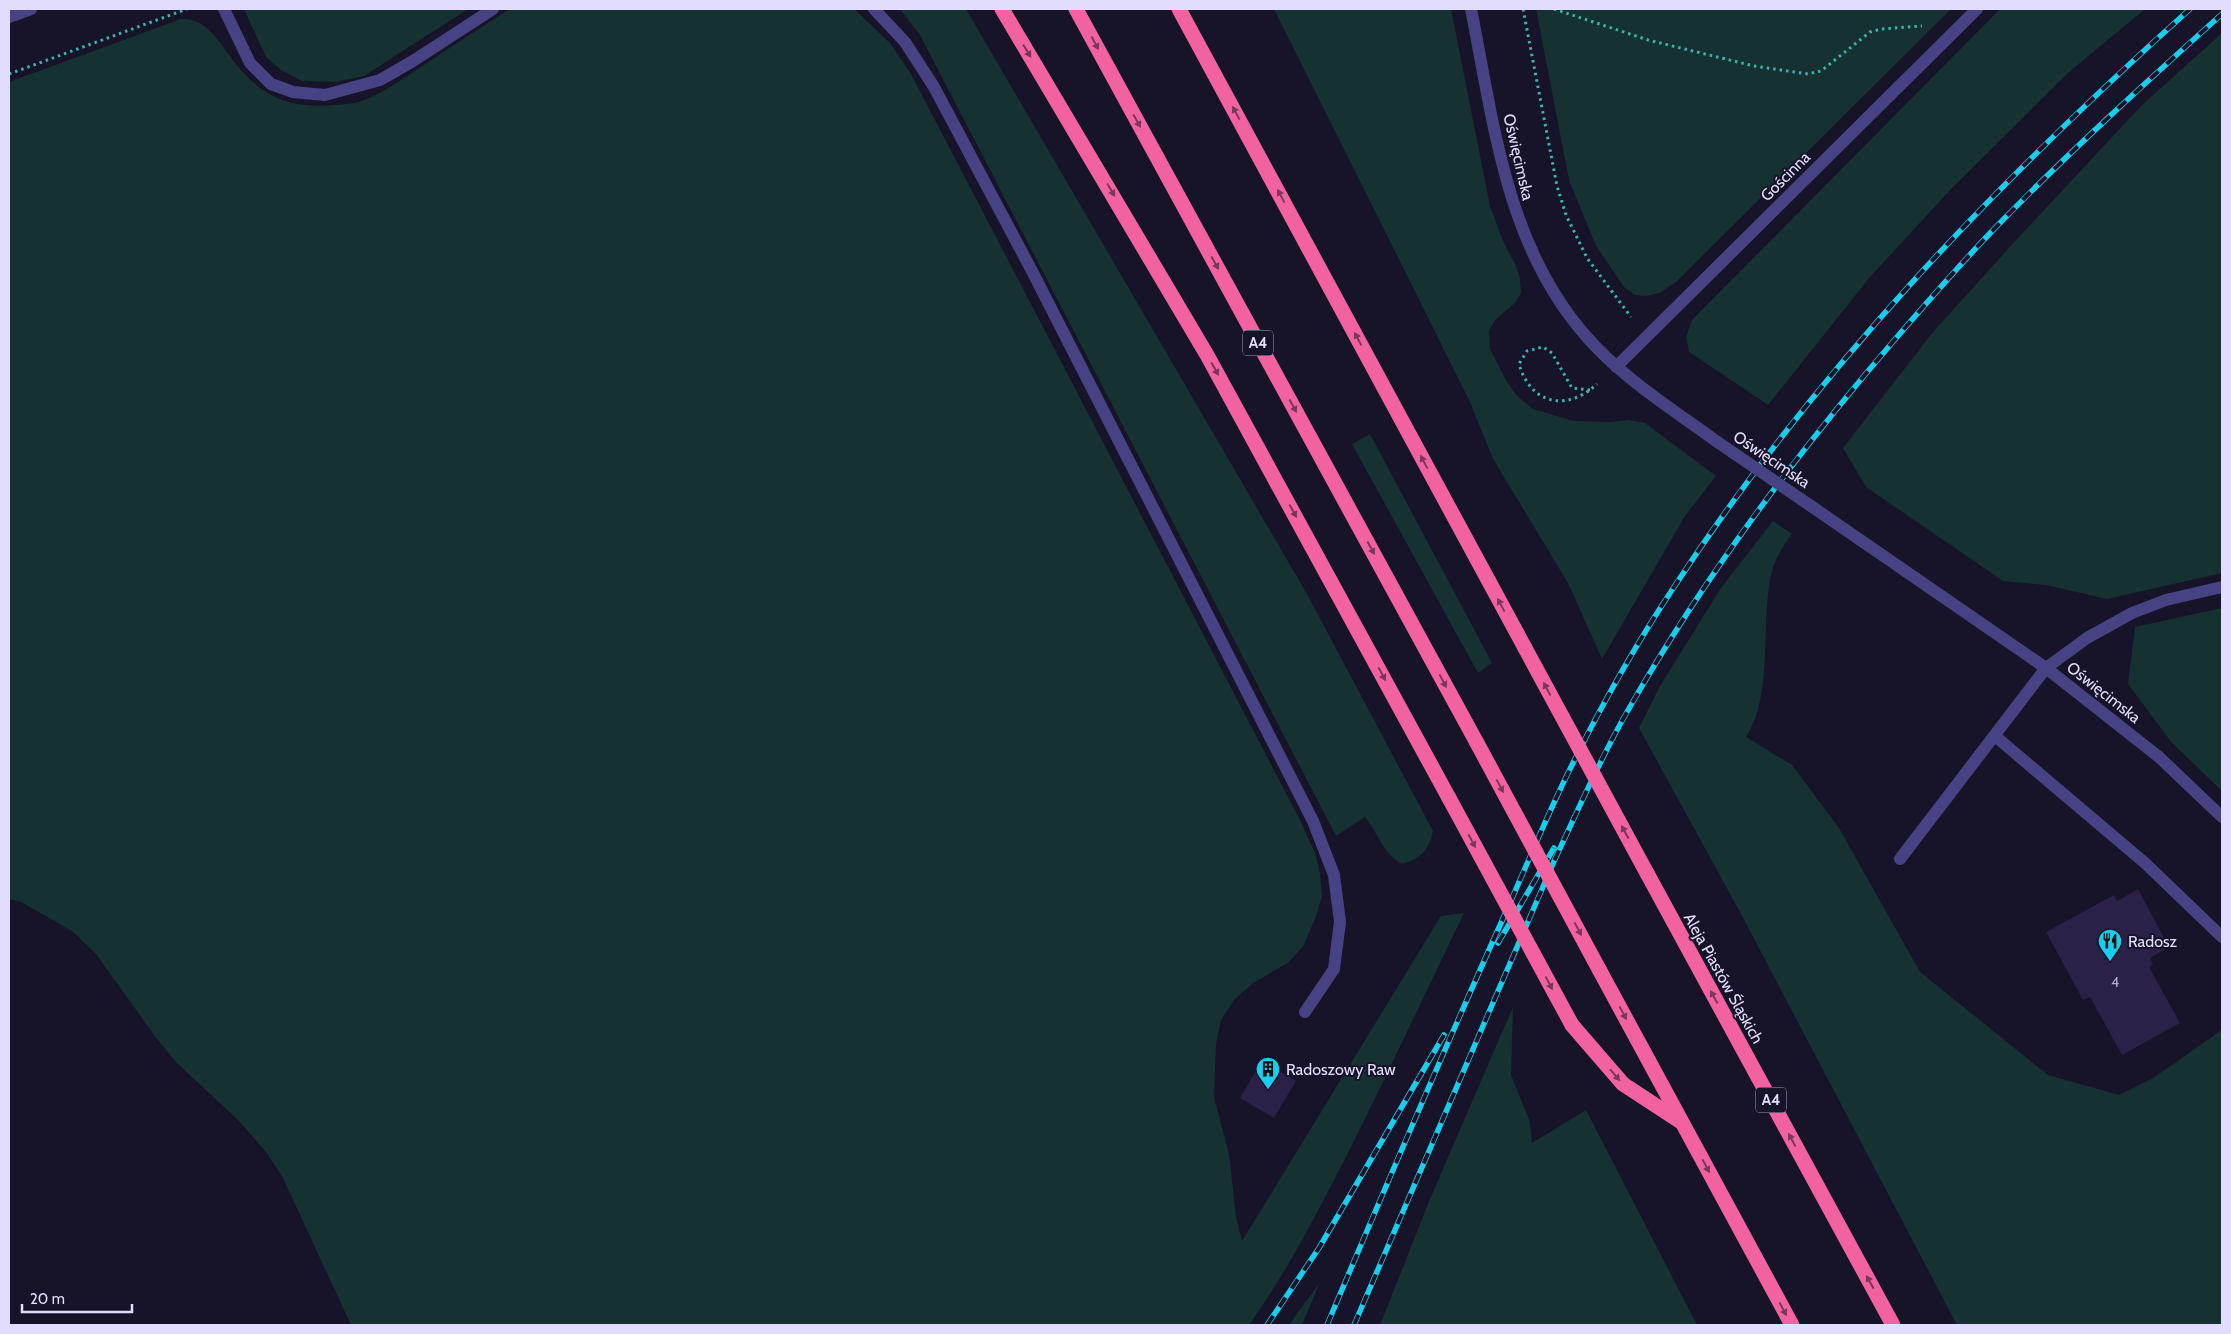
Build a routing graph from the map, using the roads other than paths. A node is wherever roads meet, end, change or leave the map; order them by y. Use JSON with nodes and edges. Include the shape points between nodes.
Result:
{"nodes":[{"id":1,"x":31,"y":9,"type":"edge"},
{"id":2,"x":224,"y":9,"type":"edge"},
{"id":3,"x":493,"y":9,"type":"edge"},
{"id":4,"x":874,"y":9,"type":"edge"},
{"id":5,"x":1002,"y":9,"type":"edge"},
{"id":6,"x":1076,"y":9,"type":"edge"},
{"id":7,"x":1179,"y":9,"type":"edge"},
{"id":8,"x":1471,"y":9,"type":"edge"},
{"id":9,"x":1977,"y":9,"type":"edge"},
{"id":10,"x":9,"y":17,"type":"edge"},
{"id":11,"x":1616,"y":367,"type":"junction"},
{"id":12,"x":2222,"y":587,"type":"edge"},
{"id":13,"x":2046,"y":668,"type":"junction"},
{"id":14,"x":1995,"y":736,"type":"junction"},
{"id":15,"x":2222,"y":817,"type":"edge"},
{"id":16,"x":1900,"y":859,"type":"dead end"},
{"id":17,"x":2222,"y":937,"type":"edge"},
{"id":18,"x":1305,"y":1012,"type":"dead end"},
{"id":19,"x":1683,"y":1123,"type":"junction"},
{"id":20,"x":1792,"y":1325,"type":"edge"},
{"id":21,"x":1893,"y":1325,"type":"edge"}],
"edges":[{"from":1,"to":10,"type":"street"},
{"from":2,"to":3,"type":"street","via":[[250,63],[271,84],[293,92],[325,95],[380,80]]},
{"from":4,"to":18,"type":"street","via":[[905,42],[934,87],[1037,279],[1313,821],[1334,875],[1340,922],[1334,969]]},
{"from":5,"to":19,"type":"highway","one_way":true,"bridge":true,"via":[[1207,355],[1572,1025],[1623,1084]]},
{"from":6,"to":19,"type":"highway","number":"A4","one_way":true,"bridge":true},
{"from":21,"to":7,"type":"highway","name":"Aleja Piastów Śląskich","number":"A4","one_way":true,"bridge":true},
{"from":8,"to":11,"type":"street","name":"Oświęcimska","via":[[1500,157],[1520,226],[1559,300],[1579,328]]},
{"from":9,"to":11,"type":"street","name":"Gościnna"},
{"from":11,"to":13,"type":"street","name":"Oświęcimska","bridge":true,"via":[[1716,441]]},
{"from":12,"to":13,"type":"street","via":[[2166,600],[2132,613],[2087,638]]},
{"from":13,"to":14,"type":"street"},
{"from":13,"to":15,"type":"street","name":"Oświęcimska","via":[[2159,757]]},
{"from":14,"to":16,"type":"street"},
{"from":14,"to":17,"type":"street","via":[[2144,863]]},
{"from":19,"to":20,"type":"highway","number":"A4","one_way":true}]}
